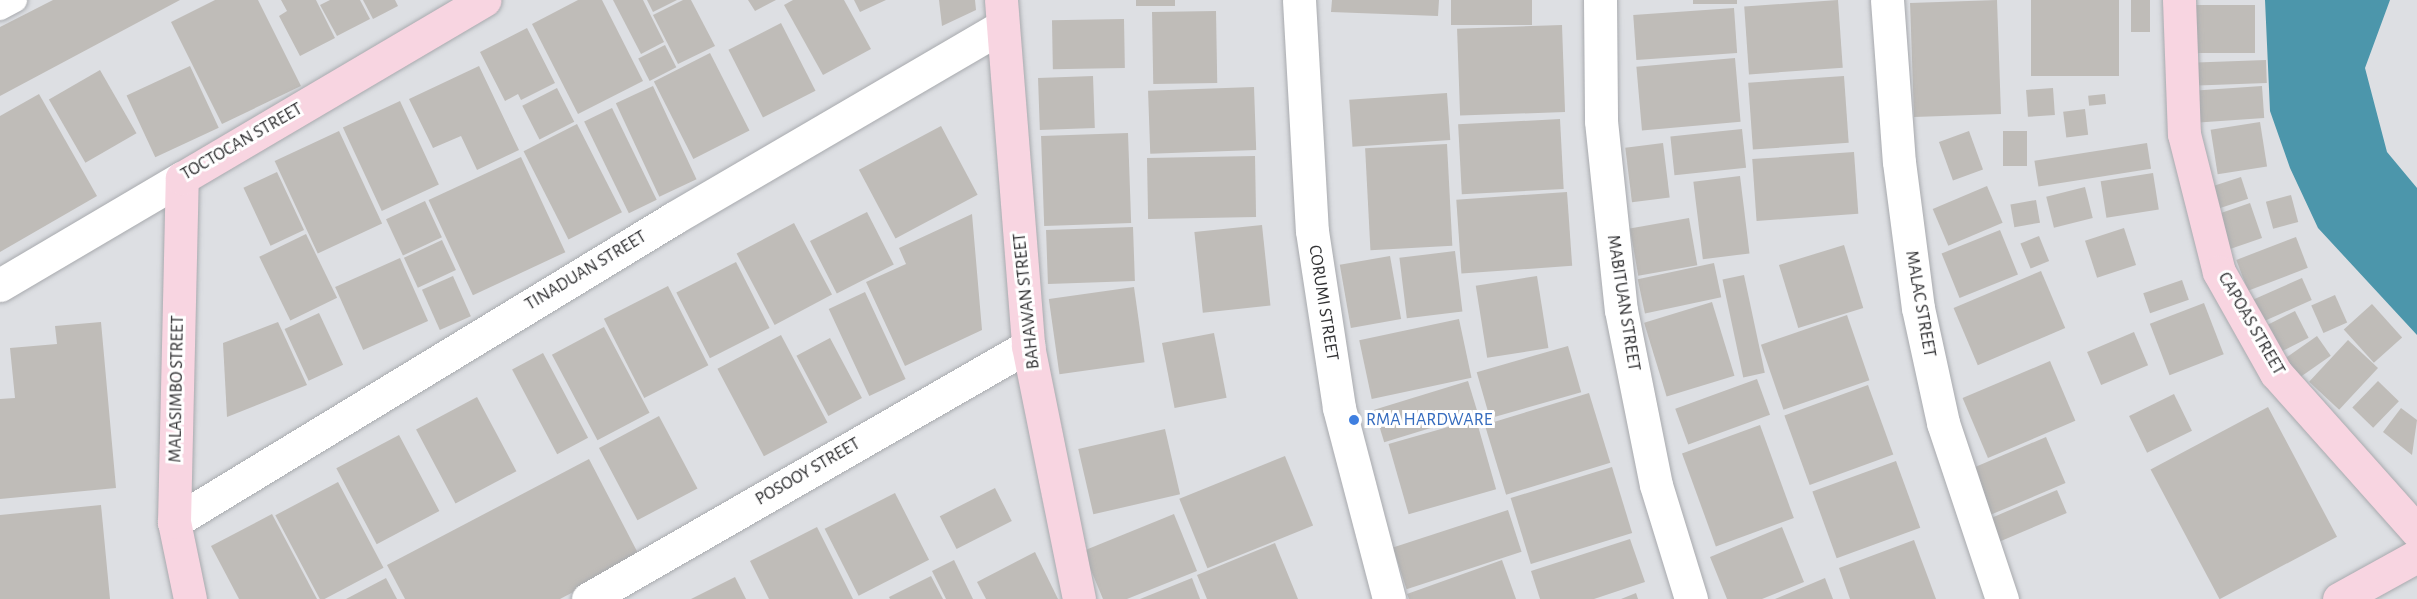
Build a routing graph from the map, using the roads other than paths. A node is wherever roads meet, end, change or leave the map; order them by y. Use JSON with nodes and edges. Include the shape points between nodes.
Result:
{"nodes":[{"id":1,"x":15,"y":0,"type":"edge"},
{"id":2,"x":484,"y":0,"type":"edge"},
{"id":3,"x":1299,"y":0,"type":"edge"},
{"id":4,"x":1600,"y":0,"type":"edge"},
{"id":5,"x":1887,"y":0,"type":"edge"},
{"id":6,"x":2179,"y":0,"type":"edge"},
{"id":7,"x":0,"y":9,"type":"edge"},
{"id":8,"x":1001,"y":14,"type":"edge"},
{"id":9,"x":182,"y":178,"type":"junction"},
{"id":10,"x":0,"y":285,"type":"edge"},
{"id":11,"x":1028,"y":346,"type":"junction"},
{"id":12,"x":174,"y":522,"type":"junction"},
{"id":13,"x":2417,"y":531,"type":"edge"},
{"id":14,"x":2417,"y":556,"type":"edge"},
{"id":15,"x":190,"y":599,"type":"edge"},
{"id":16,"x":588,"y":599,"type":"edge"},
{"id":17,"x":1079,"y":599,"type":"edge"},
{"id":18,"x":1389,"y":599,"type":"edge"},
{"id":19,"x":1691,"y":599,"type":"edge"},
{"id":20,"x":2002,"y":599,"type":"edge"},
{"id":21,"x":2339,"y":599,"type":"edge"}],
"edges":[{"from":1,"to":7,"type":"lane"},
{"from":2,"to":9,"type":"street","name":"TOCTOCAN STREET"},
{"from":3,"to":18,"type":"street","name":"CORUMI STREET","via":[[1312,231],[1339,408]]},
{"from":4,"to":19,"type":"street","name":"MABITUAN STREET","via":[[1601,121],[1621,310],[1656,485]]},
{"from":5,"to":20,"type":"street","name":"MALAC STREET","via":[[1899,162],[1918,308],[1943,423]]},
{"from":6,"to":13,"type":"street","name":"CAPOAS STREET","via":[[2184,134],[2219,272],[2276,373]]},
{"from":8,"to":11,"type":"street","name":"BAHAWAN STREET"},
{"from":8,"to":12,"type":"street","name":"TINADUAN STREET","via":[[705,200]]},
{"from":9,"to":10,"type":"street","name":"TOCTOCAN STREET"},
{"from":9,"to":12,"type":"street","name":"MALASIMBO STREET"},
{"from":11,"to":16,"type":"street","name":"POSOOY STREET"},
{"from":11,"to":17,"type":"street","name":"BAHAWAN STREET"},
{"from":12,"to":15,"type":"street","name":"MALASIMBO STREET"},
{"from":14,"to":21,"type":"street"}]}
